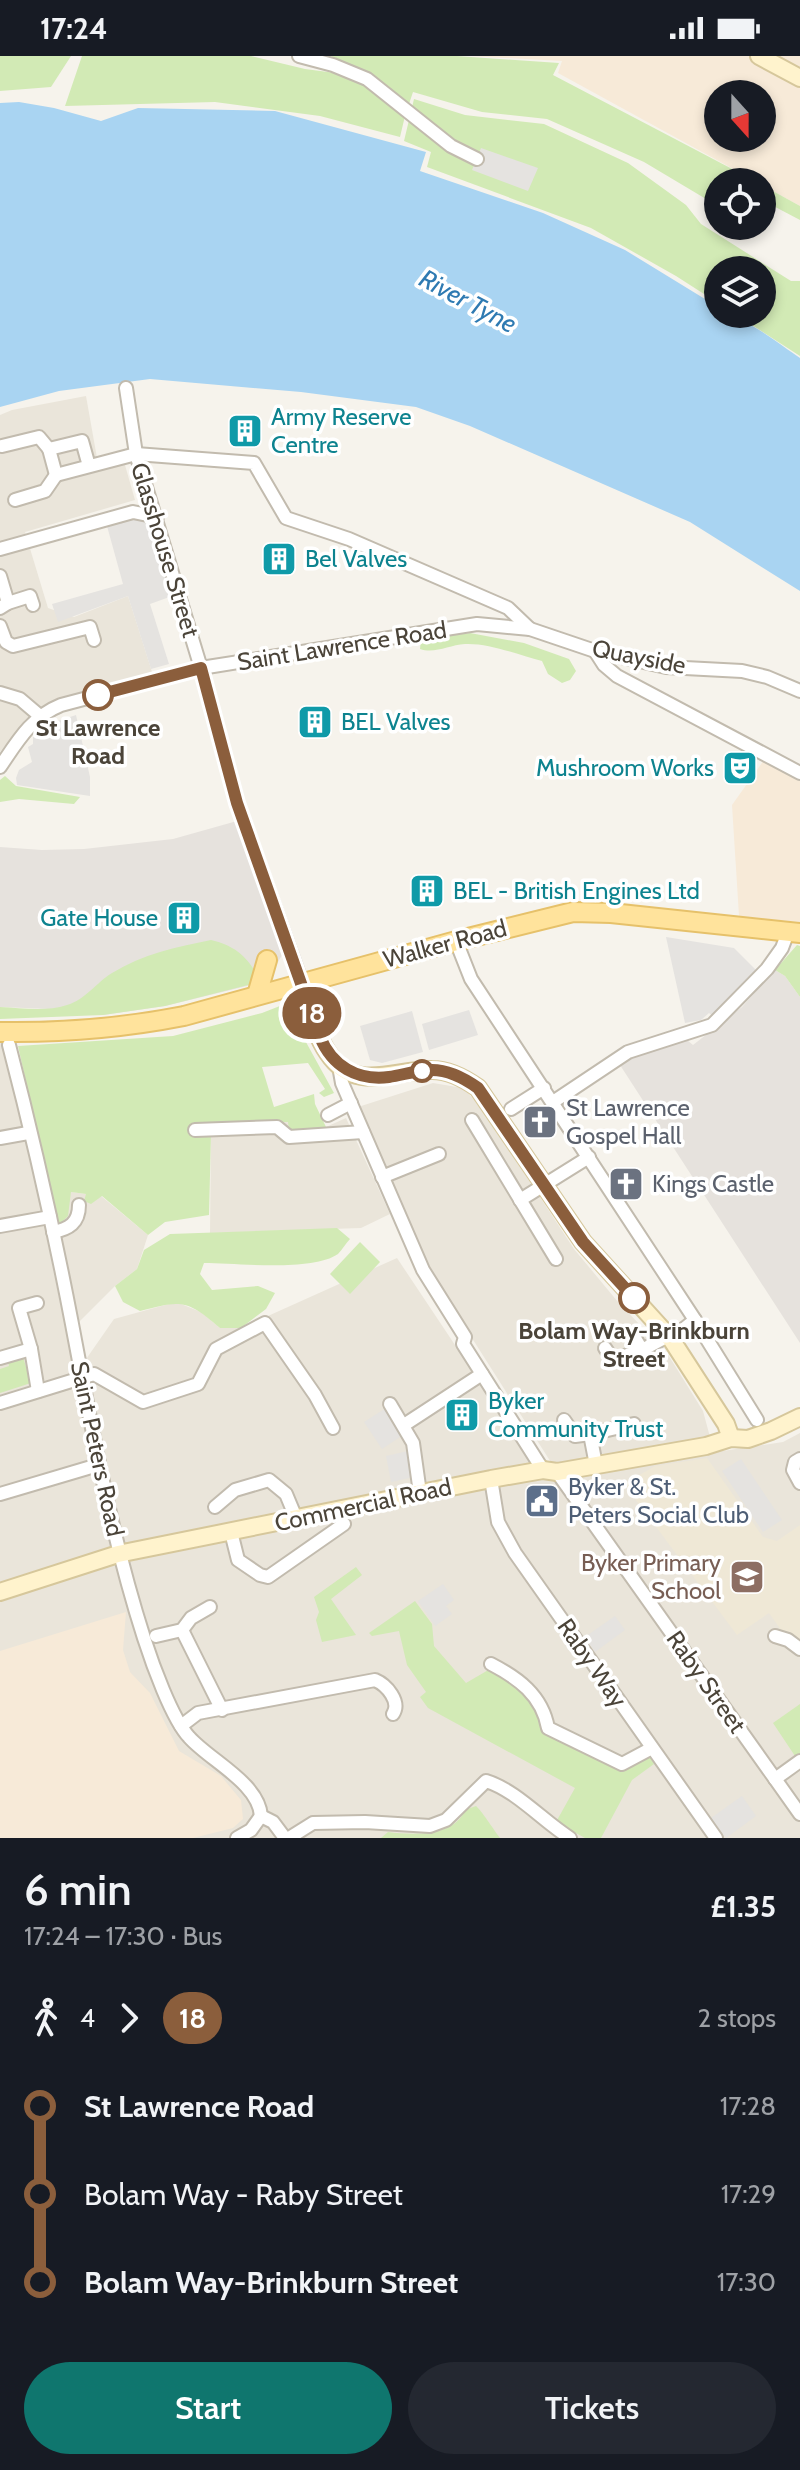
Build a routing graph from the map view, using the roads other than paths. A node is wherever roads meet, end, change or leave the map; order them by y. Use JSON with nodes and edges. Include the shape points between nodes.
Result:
{"nodes":[{"id":1,"x":299,"y":56,"type":"edge"},
{"id":2,"x":759,"y":56,"type":"edge"},
{"id":3,"x":800,"y":78,"type":"edge"},
{"id":4,"x":477,"y":159,"type":"dead end"},
{"id":5,"x":126,"y":388,"type":"dead end"},
{"id":6,"x":2,"y":446,"type":"edge"},
{"id":7,"x":49,"y":449,"type":"junction"},
{"id":8,"x":136,"y":454,"type":"junction"},
{"id":9,"x":89,"y":466,"type":"junction"},
{"id":10,"x":56,"y":475,"type":"junction"},
{"id":11,"x":15,"y":500,"type":"dead end"},
{"id":12,"x":157,"y":517,"type":"junction"},
{"id":13,"x":0,"y":549,"type":"edge"},
{"id":14,"x":0,"y":576,"type":"edge"},
{"id":15,"x":33,"y":605,"type":"dead end"},
{"id":16,"x":4,"y":606,"type":"edge"},
{"id":17,"x":477,"y":624,"type":"joint"},
{"id":18,"x":0,"y":626,"type":"edge"},
{"id":19,"x":530,"y":629,"type":"junction"},
{"id":20,"x":94,"y":640,"type":"dead end"},
{"id":21,"x":595,"y":651,"type":"junction"},
{"id":22,"x":201,"y":668,"type":"junction"},
{"id":23,"x":800,"y":691,"type":"edge"},
{"id":24,"x":0,"y":693,"type":"edge"},
{"id":25,"x":40,"y":716,"type":"junction"},
{"id":26,"x":1,"y":764,"type":"edge"},
{"id":27,"x":800,"y":773,"type":"edge"},
{"id":28,"x":794,"y":932,"type":"edge"},
{"id":29,"x":456,"y":941,"type":"junction"},
{"id":30,"x":267,"y":960,"type":"dead end"},
{"id":31,"x":302,"y":983,"type":"junction"},
{"id":32,"x":257,"y":995,"type":"junction"},
{"id":33,"x":5,"y":1038,"type":"edge"},
{"id":34,"x":339,"y":1066,"type":"junction"},
{"id":35,"x":544,"y":1088,"type":"junction"},
{"id":36,"x":553,"y":1102,"type":"junction"},
{"id":37,"x":351,"y":1103,"type":"junction"},
{"id":38,"x":511,"y":1109,"type":"dead end"},
{"id":39,"x":328,"y":1115,"type":"dead end"},
{"id":40,"x":472,"y":1120,"type":"dead end"},
{"id":41,"x":195,"y":1130,"type":"dead end"},
{"id":42,"x":363,"y":1132,"type":"junction"},
{"id":43,"x":28,"y":1133,"type":"dead end"},
{"id":44,"x":0,"y":1138,"type":"edge"},
{"id":45,"x":439,"y":1154,"type":"dead end"},
{"id":46,"x":589,"y":1157,"type":"junction"},
{"id":47,"x":382,"y":1177,"type":"junction"},
{"id":48,"x":544,"y":1186,"type":"junction"},
{"id":49,"x":520,"y":1200,"type":"junction"},
{"id":50,"x":79,"y":1205,"type":"dead end"},
{"id":51,"x":50,"y":1217,"type":"junction"},
{"id":52,"x":0,"y":1226,"type":"edge"},
{"id":53,"x":53,"y":1232,"type":"junction"},
{"id":54,"x":556,"y":1259,"type":"dead end"},
{"id":55,"x":37,"y":1303,"type":"dead end"},
{"id":56,"x":695,"y":1320,"type":"junction"},
{"id":57,"x":632,"y":1333,"type":"dead end"},
{"id":58,"x":669,"y":1337,"type":"junction"},
{"id":59,"x":605,"y":1348,"type":"dead end"},
{"id":60,"x":31,"y":1349,"type":"junction"},
{"id":61,"x":642,"y":1350,"type":"junction"},
{"id":62,"x":0,"y":1358,"type":"edge"},
{"id":63,"x":482,"y":1374,"type":"junction"},
{"id":64,"x":81,"y":1378,"type":"junction"},
{"id":65,"x":38,"y":1391,"type":"junction"},
{"id":66,"x":0,"y":1403,"type":"edge"},
{"id":67,"x":390,"y":1404,"type":"dead end"},
{"id":68,"x":800,"y":1417,"type":"edge"},
{"id":69,"x":564,"y":1420,"type":"dead end"},
{"id":70,"x":757,"y":1420,"type":"dead end"},
{"id":71,"x":634,"y":1424,"type":"dead end"},
{"id":72,"x":404,"y":1425,"type":"junction"},
{"id":73,"x":333,"y":1428,"type":"dead end"},
{"id":74,"x":590,"y":1434,"type":"junction"},
{"id":75,"x":731,"y":1438,"type":"junction"},
{"id":76,"x":800,"y":1459,"type":"edge"},
{"id":77,"x":98,"y":1465,"type":"junction"},
{"id":78,"x":596,"y":1465,"type":"junction"},
{"id":79,"x":550,"y":1471,"type":"junction"},
{"id":80,"x":491,"y":1479,"type":"junction"},
{"id":81,"x":800,"y":1483,"type":"edge"},
{"id":82,"x":420,"y":1493,"type":"junction"},
{"id":83,"x":0,"y":1494,"type":"edge"},
{"id":84,"x":215,"y":1507,"type":"dead end"},
{"id":85,"x":296,"y":1518,"type":"junction"},
{"id":86,"x":344,"y":1524,"type":"dead end"},
{"id":87,"x":231,"y":1532,"type":"junction"},
{"id":88,"x":118,"y":1554,"type":"junction"},
{"id":89,"x":0,"y":1592,"type":"edge"},
{"id":90,"x":210,"y":1607,"type":"dead end"},
{"id":91,"x":182,"y":1630,"type":"junction"},
{"id":92,"x":156,"y":1636,"type":"dead end"},
{"id":93,"x":775,"y":1636,"type":"dead end"},
{"id":94,"x":800,"y":1649,"type":"edge"},
{"id":95,"x":491,"y":1664,"type":"dead end"},
{"id":96,"x":222,"y":1710,"type":"junction"},
{"id":97,"x":393,"y":1714,"type":"dead end"},
{"id":98,"x":181,"y":1726,"type":"junction"},
{"id":99,"x":652,"y":1748,"type":"junction"},
{"id":100,"x":800,"y":1761,"type":"edge"},
{"id":101,"x":775,"y":1779,"type":"junction"},
{"id":102,"x":800,"y":1814,"type":"edge"},
{"id":103,"x":261,"y":1816,"type":"junction"},
{"id":104,"x":237,"y":1838,"type":"edge"},
{"id":105,"x":287,"y":1838,"type":"edge"},
{"id":106,"x":570,"y":1838,"type":"edge"},
{"id":107,"x":716,"y":1838,"type":"edge"}],
"edges":[{"from":1,"to":4,"type":"street","via":[[367,79],[451,146]]},
{"from":2,"to":3,"type":"street"},
{"from":5,"to":8,"type":"street","name":"Glasshouse Street"},
{"from":6,"to":7,"type":"street","via":[[39,437]]},
{"from":7,"to":9,"type":"street","via":[[82,441]]},
{"from":7,"to":10,"type":"street"},
{"from":8,"to":9,"type":"street"},
{"from":8,"to":12,"type":"street","name":"Glasshouse Street"},
{"from":8,"to":19,"type":"street","via":[[254,463],[286,518],[349,539],[508,608]]},
{"from":9,"to":10,"type":"street"},
{"from":10,"to":11,"type":"street","via":[[45,491]]},
{"from":12,"to":13,"type":"street","via":[[133,512]]},
{"from":12,"to":22,"type":"street","name":"Glasshouse Street"},
{"from":14,"to":16,"type":"street"},
{"from":15,"to":16,"type":"street","via":[[30,596]]},
{"from":17,"to":19,"type":"street","name":"Quayside"},
{"from":17,"to":22,"type":"street","name":"Saint Lawrence Road"},
{"from":18,"to":20,"type":"street","via":[[13,646],[89,623]]},
{"from":19,"to":21,"type":"street","name":"Quayside"},
{"from":21,"to":23,"type":"street","name":"Quayside","via":[[666,667],[742,671]]},
{"from":21,"to":27,"type":"street","via":[[617,676]]},
{"from":22,"to":25,"type":"street","name":"Saint Lawrence Road","via":[[61,705]]},
{"from":22,"to":31,"type":"street","name":"Glasshouse Street","via":[[237,803]]},
{"from":24,"to":25,"type":"street","via":[[20,699]]},
{"from":25,"to":26,"type":"street","name":"Saint Lawrence Road"},
{"from":28,"to":29,"type":"main road","name":"Walker Road","via":[[573,912]]},
{"from":28,"to":36,"type":"street","via":[[767,969],[712,1025],[628,1052]]},
{"from":29,"to":31,"type":"main road","name":"Walker Road"},
{"from":29,"to":35,"type":"street","via":[[471,979]]},
{"from":30,"to":32,"type":"main road"},
{"from":31,"to":32,"type":"main road","name":"Walker Road"},
{"from":31,"to":34,"type":"street","via":[[324,1047]]},
{"from":32,"to":33,"type":"main road","name":"Walker Road","via":[[139,1025]]},
{"from":33,"to":51,"type":"street","name":"Saint Peters Road"},
{"from":34,"to":37,"type":"street"},
{"from":34,"to":48,"type":"street","via":[[363,1077],[432,1070],[461,1077],[487,1097]]},
{"from":35,"to":36,"type":"street"},
{"from":35,"to":38,"type":"street"},
{"from":36,"to":46,"type":"street"},
{"from":37,"to":39,"type":"street"},
{"from":37,"to":42,"type":"street"},
{"from":40,"to":49,"type":"street"},
{"from":41,"to":42,"type":"street","via":[[277,1127],[289,1137]]},
{"from":42,"to":47,"type":"street"},
{"from":43,"to":44,"type":"street"},
{"from":45,"to":47,"type":"street"},
{"from":46,"to":48,"type":"street"},
{"from":46,"to":56,"type":"street"},
{"from":47,"to":63,"type":"street","via":[[423,1270]]},
{"from":48,"to":49,"type":"street"},
{"from":48,"to":58,"type":"street","via":[[583,1242]]},
{"from":49,"to":54,"type":"street"},
{"from":50,"to":53,"type":"street","via":[[79,1216],[69,1229]]},
{"from":51,"to":52,"type":"street"},
{"from":51,"to":53,"type":"street","name":"Saint Peters Road"},
{"from":53,"to":64,"type":"street","name":"Saint Peters Road"},
{"from":55,"to":60,"type":"street","via":[[19,1308]]},
{"from":56,"to":58,"type":"street"},
{"from":56,"to":70,"type":"street"},
{"from":57,"to":61,"type":"street"},
{"from":58,"to":61,"type":"street"},
{"from":58,"to":75,"type":"street"},
{"from":59,"to":61,"type":"street","via":[[613,1360]]},
{"from":60,"to":62,"type":"street"},
{"from":60,"to":65,"type":"street"},
{"from":63,"to":72,"type":"street"},
{"from":63,"to":79,"type":"street","name":"Raby Street"},
{"from":64,"to":65,"type":"street"},
{"from":64,"to":73,"type":"street","via":[[94,1374],[143,1402],[198,1384],[216,1349],[265,1323]]},
{"from":64,"to":77,"type":"street","name":"Saint Peters Road"},
{"from":65,"to":66,"type":"street"},
{"from":67,"to":72,"type":"street"},
{"from":68,"to":75,"type":"street","name":"Commercial Road","via":[[748,1439]]},
{"from":69,"to":74,"type":"street","via":[[575,1436]]},
{"from":71,"to":74,"type":"street"},
{"from":72,"to":82,"type":"street","via":[[413,1443]]},
{"from":74,"to":78,"type":"street"},
{"from":75,"to":78,"type":"street","name":"Commercial Road"},
{"from":76,"to":81,"type":"street","via":[[793,1470]]},
{"from":77,"to":83,"type":"street"},
{"from":77,"to":88,"type":"street","name":"Saint Peters Road"},
{"from":78,"to":79,"type":"street","name":"Commercial Road"},
{"from":79,"to":80,"type":"street","name":"Commercial Road"},
{"from":79,"to":101,"type":"street","name":"Raby Street"},
{"from":80,"to":82,"type":"street","name":"Commercial Road"},
{"from":80,"to":99,"type":"street","name":"Raby Way","via":[[505,1538]]},
{"from":82,"to":85,"type":"street","name":"Commercial Road"},
{"from":84,"to":85,"type":"street","via":[[235,1490],[269,1480],[286,1494]]},
{"from":85,"to":87,"type":"street","name":"Commercial Road"},
{"from":86,"to":87,"type":"street","via":[[268,1577],[238,1560]]},
{"from":87,"to":88,"type":"street","name":"Commercial Road"},
{"from":88,"to":89,"type":"street","name":"Commercial Road"},
{"from":88,"to":98,"type":"street","name":"Saint Peters Road","via":[[151,1658]]},
{"from":90,"to":91,"type":"street"},
{"from":91,"to":92,"type":"street"},
{"from":91,"to":96,"type":"street"},
{"from":93,"to":94,"type":"street"},
{"from":95,"to":99,"type":"street","via":[[522,1681],[546,1716],[548,1728],[622,1764]]},
{"from":96,"to":97,"type":"street","via":[[375,1680],[396,1703]]},
{"from":96,"to":98,"type":"street","via":[[198,1713]]},
{"from":98,"to":103,"type":"street","name":"Saint Peters Road","via":[[251,1792]]},
{"from":99,"to":107,"type":"street","name":"Raby Way"},
{"from":100,"to":101,"type":"street"},
{"from":101,"to":102,"type":"street","name":"Raby Street"},
{"from":103,"to":104,"type":"street"},
{"from":103,"to":105,"type":"street","name":"Saint Peters Road"},
{"from":105,"to":106,"type":"street","via":[[313,1823],[430,1826],[446,1820],[490,1781]]}]}
